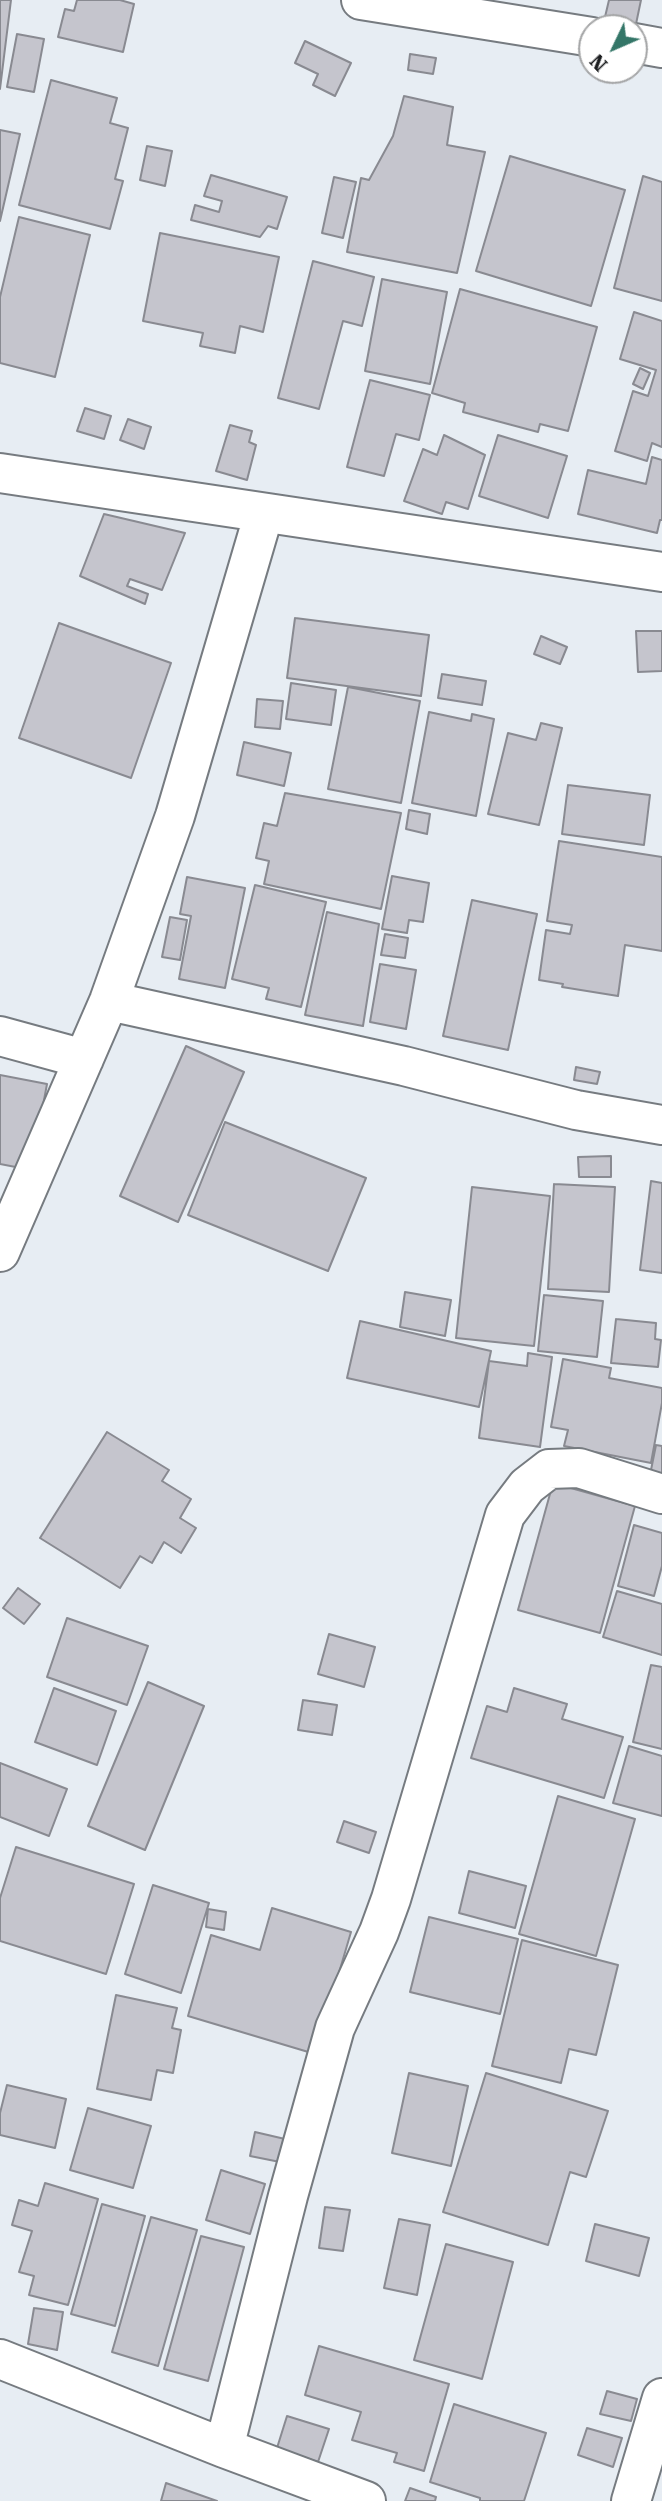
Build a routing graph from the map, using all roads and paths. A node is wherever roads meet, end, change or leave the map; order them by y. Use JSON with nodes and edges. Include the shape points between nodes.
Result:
{"nodes":[{"id":1,"x":360,"y":0,"type":"edge"},
{"id":2,"x":578,"y":35,"type":"edge"},
{"id":3,"x":0,"y":473,"type":"edge"},
{"id":4,"x":264,"y":513,"type":"junction"},
{"id":5,"x":662,"y":572,"type":"edge"},
{"id":6,"x":109,"y":1001,"type":"junction"},
{"id":7,"x":0,"y":1036,"type":"edge"},
{"id":8,"x":84,"y":1059,"type":"junction"},
{"id":9,"x":662,"y":1125,"type":"edge"},
{"id":10,"x":0,"y":1252,"type":"edge"},
{"id":11,"x":662,"y":1494,"type":"edge"},
{"id":12,"x":0,"y":2359,"type":"edge"},
{"id":13,"x":662,"y":2398,"type":"edge"},
{"id":14,"x":224,"y":2448,"type":"junction"},
{"id":15,"x":366,"y":2501,"type":"edge"},
{"id":16,"x":631,"y":2501,"type":"edge"}],
"edges":[{"from":1,"to":2,"type":"street"},
{"from":3,"to":4,"type":"street"},
{"from":4,"to":5,"type":"street"},
{"from":4,"to":6,"type":"street","via":[[175,816]]},
{"from":6,"to":8,"type":"street"},
{"from":6,"to":9,"type":"street","via":[[404,1066],[576,1110]]},
{"from":7,"to":8,"type":"street"},
{"from":8,"to":10,"type":"street"},
{"from":11,"to":14,"type":"street","via":[[579,1468],[549,1469],[527,1486],[505,1515],[391,1899],[335,2028]]},
{"from":12,"to":14,"type":"street"},
{"from":13,"to":16,"type":"street"},
{"from":14,"to":15,"type":"street"}]}
